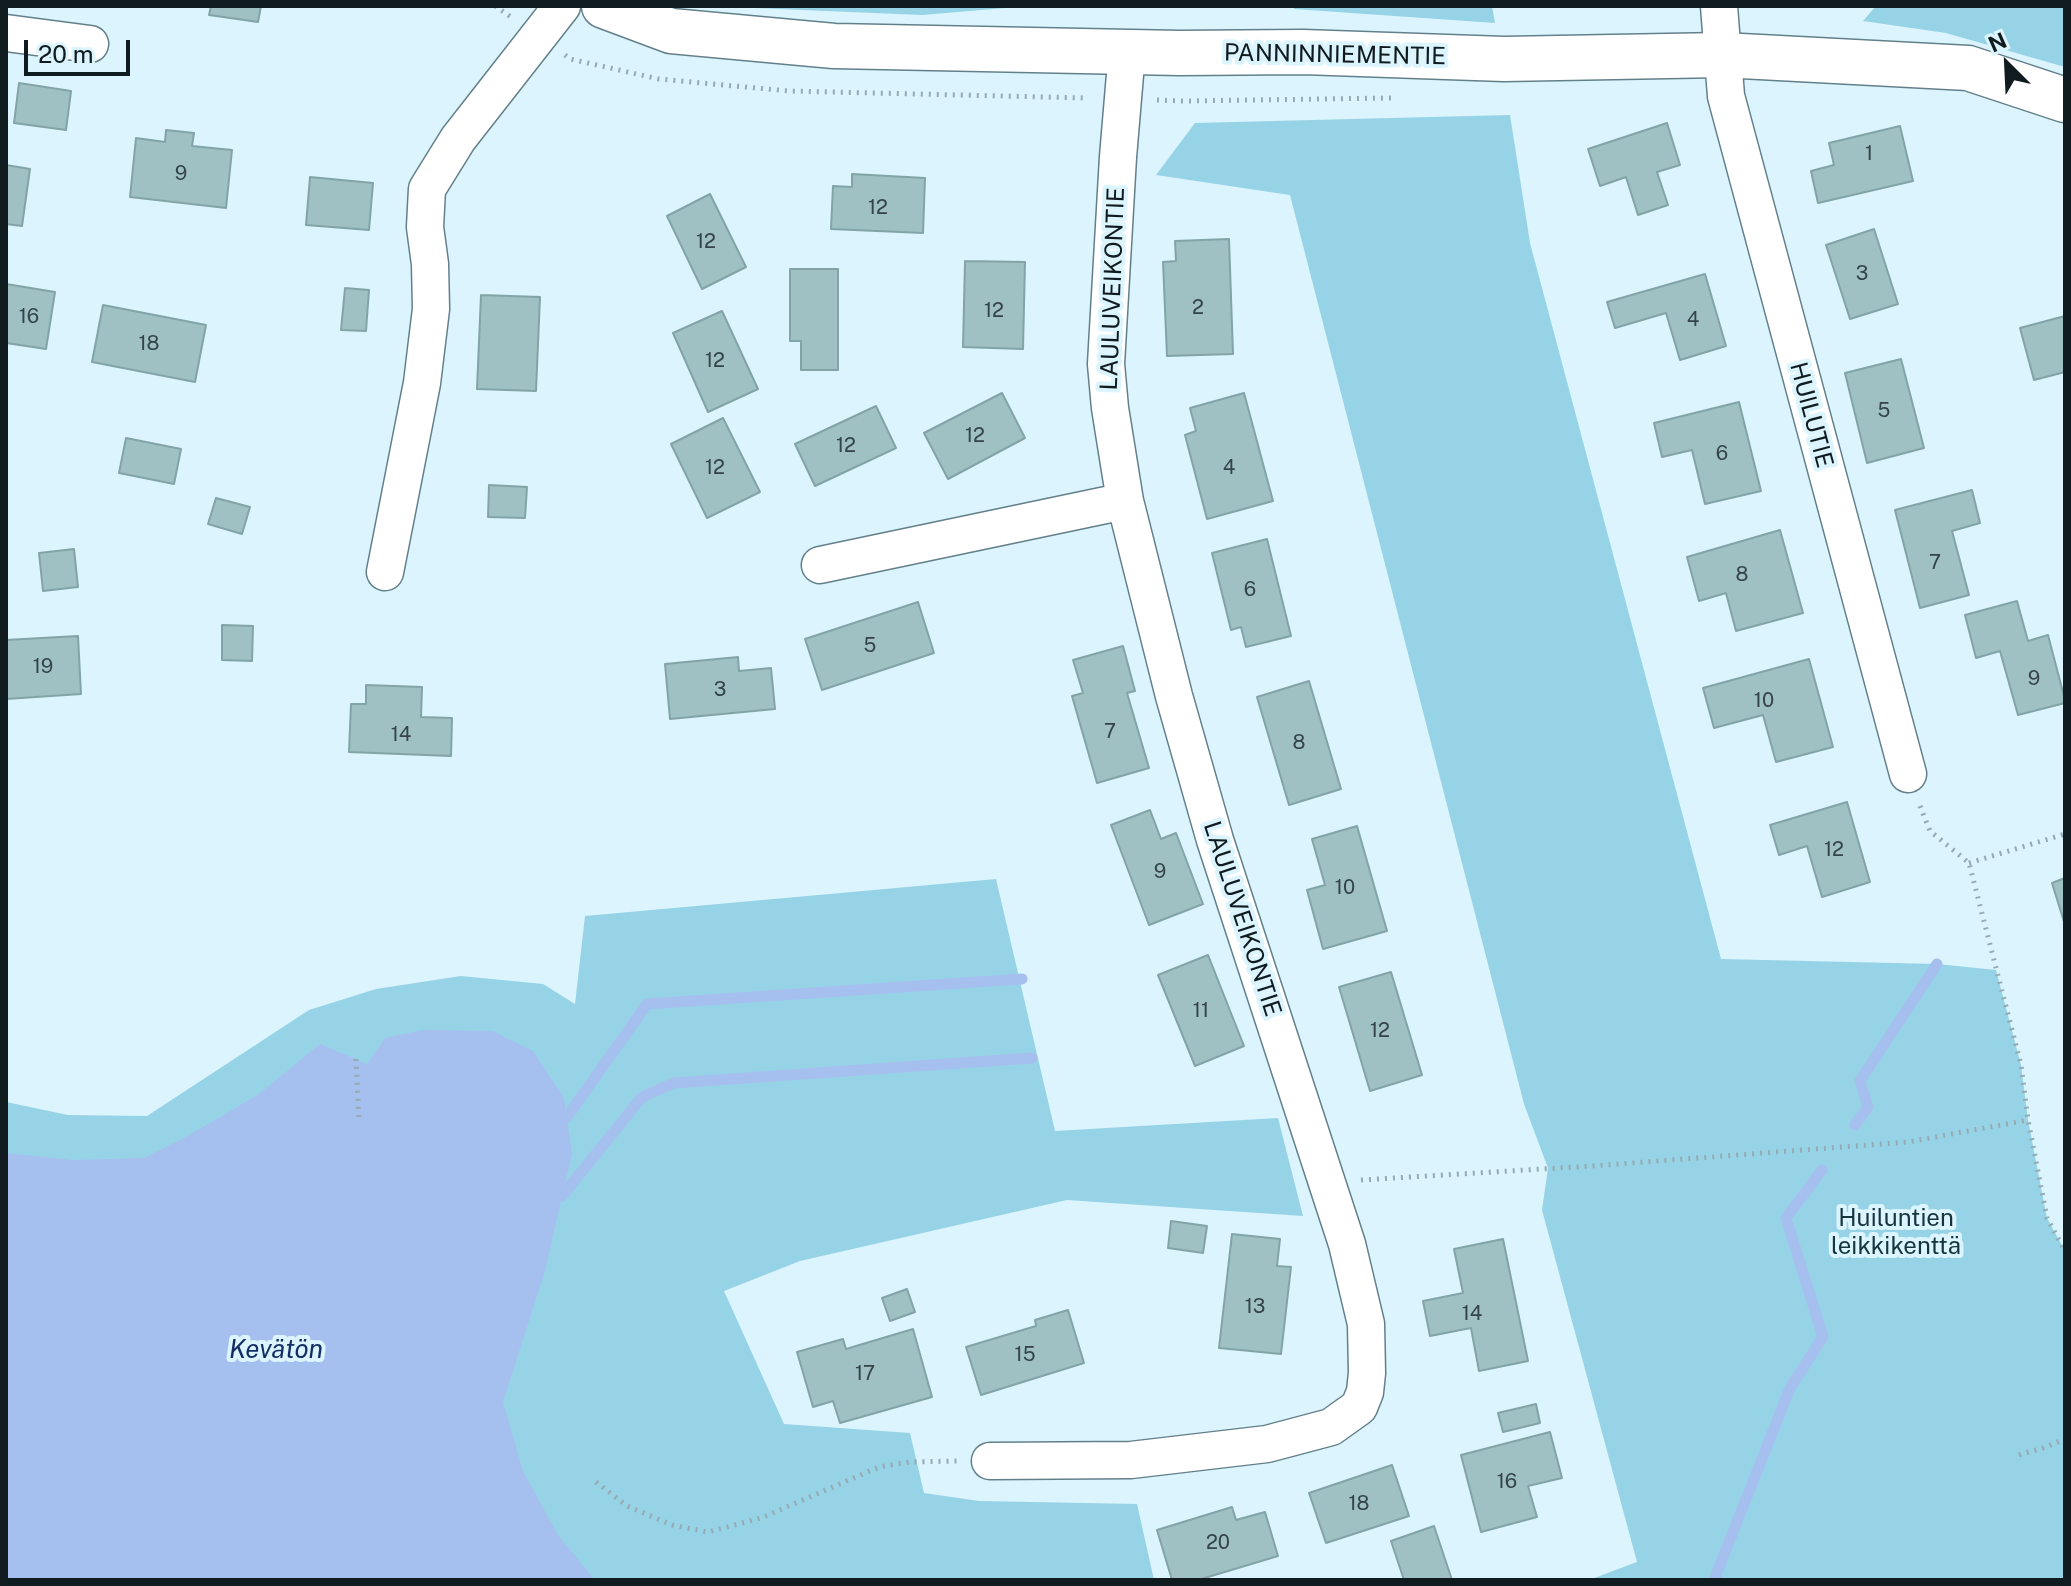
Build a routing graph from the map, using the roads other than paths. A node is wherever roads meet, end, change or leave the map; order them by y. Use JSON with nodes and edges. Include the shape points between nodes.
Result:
{"nodes":[{"id":1,"x":562,"y":6,"type":"edge"},
{"id":2,"x":604,"y":6,"type":"edge"},
{"id":3,"x":1719,"y":6,"type":"edge"},
{"id":4,"x":6,"y":33,"type":"edge"},
{"id":5,"x":90,"y":44,"type":"dead end"},
{"id":6,"x":1127,"y":51,"type":"junction"},
{"id":7,"x":1722,"y":55,"type":"junction"},
{"id":8,"x":2065,"y":100,"type":"edge"},
{"id":9,"x":1125,"y":501,"type":"junction"},
{"id":10,"x":820,"y":565,"type":"dead end"},
{"id":11,"x":385,"y":572,"type":"dead end"},
{"id":12,"x":1908,"y":774,"type":"road end"},
{"id":13,"x":990,"y":1461,"type":"road end"}],
"edges":[{"from":1,"to":11,"type":"street","via":[[458,139],[427,189],[431,309]]},
{"from":2,"to":6,"type":"street","name":"PANNINNIEMENTIE","via":[[671,31],[834,46]]},
{"from":3,"to":7,"type":"street","name":"HUILUTIE"},
{"from":4,"to":5,"type":"street"},
{"from":6,"to":7,"type":"street","name":"PANNINNIEMENTIE","via":[[1504,59]]},
{"from":6,"to":9,"type":"street","name":"LAULUVEIKONTIE","via":[[1106,364]]},
{"from":7,"to":8,"type":"street","name":"PANNINNIEMENTIE","via":[[1968,68]]},
{"from":7,"to":12,"type":"street","name":"HUILUTIE","via":[[1726,96]]},
{"from":9,"to":10,"type":"street"},
{"from":9,"to":13,"type":"street","name":"LAULUVEIKONTIE","via":[[1215,840],[1347,1244],[1366,1324],[1365,1392],[1359,1407],[1331,1427],[1267,1444],[1131,1460]]}]}
